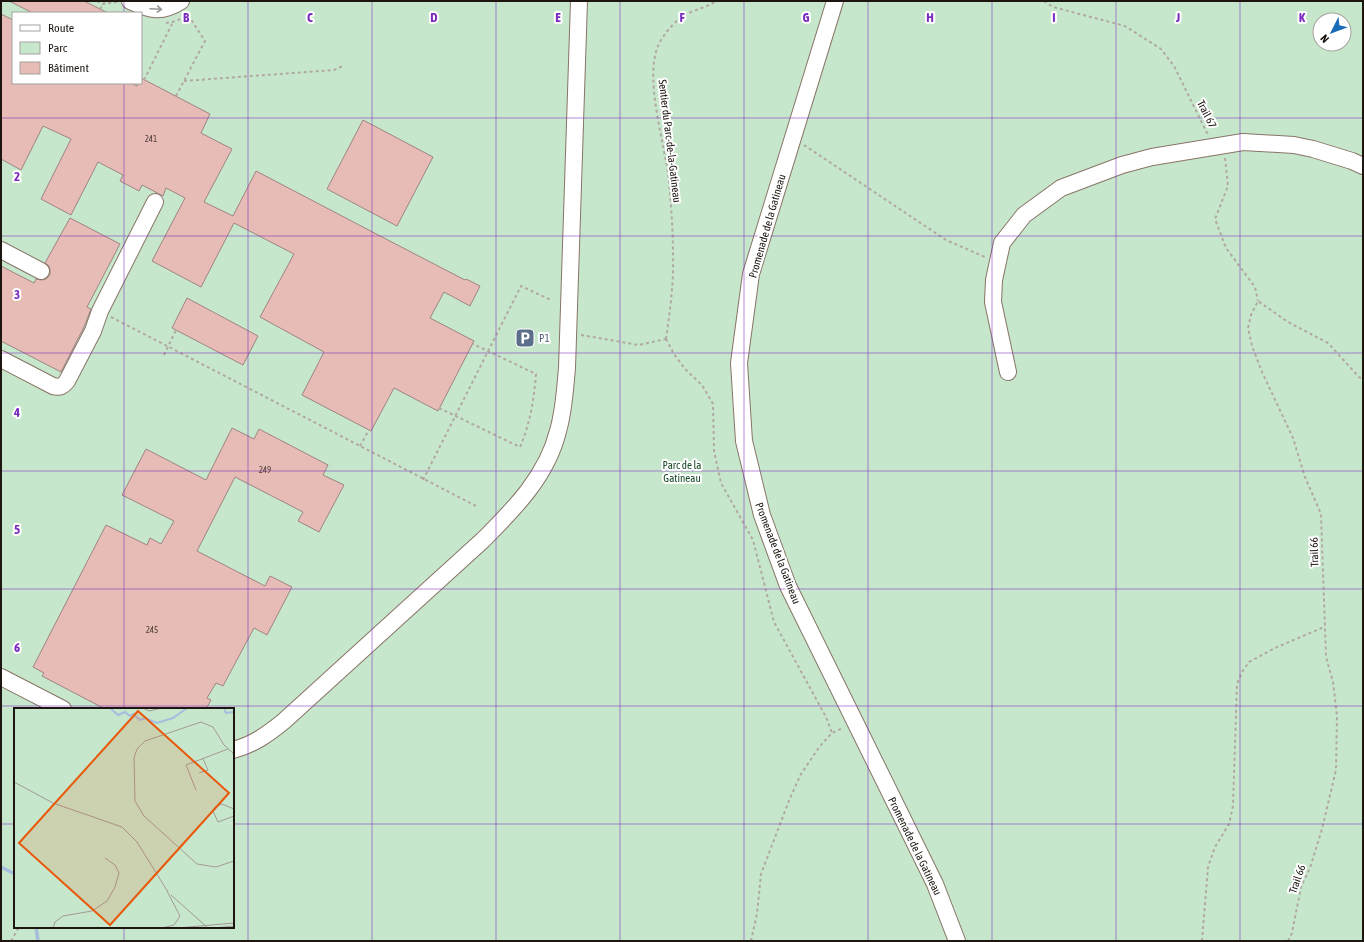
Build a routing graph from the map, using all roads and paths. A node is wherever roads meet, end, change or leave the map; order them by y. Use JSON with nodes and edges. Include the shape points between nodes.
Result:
{"nodes":[{"id":1,"x":98,"y":1,"type":"edge"},
{"id":2,"x":105,"y":1,"type":"edge"},
{"id":3,"x":180,"y":1,"type":"edge"},
{"id":4,"x":579,"y":1,"type":"edge"},
{"id":5,"x":716,"y":1,"type":"edge"},
{"id":6,"x":835,"y":1,"type":"edge"},
{"id":7,"x":1044,"y":1,"type":"edge"},
{"id":8,"x":103,"y":4,"type":"junction"},
{"id":9,"x":127,"y":4,"type":"edge"},
{"id":10,"x":100,"y":9,"type":"dead end"},
{"id":11,"x":172,"y":22,"type":"dead end"},
{"id":12,"x":343,"y":66,"type":"dead end"},
{"id":13,"x":144,"y":80,"type":"dead end"},
{"id":14,"x":184,"y":81,"type":"junction"},
{"id":15,"x":176,"y":96,"type":"dead end"},
{"id":16,"x":792,"y":137,"type":"junction"},
{"id":17,"x":1218,"y":146,"type":"junction"},
{"id":18,"x":1363,"y":166,"type":"edge"},
{"id":19,"x":155,"y":202,"type":"dead end"},
{"id":20,"x":1,"y":250,"type":"edge"},
{"id":21,"x":997,"y":262,"type":"junction"},
{"id":22,"x":41,"y":271,"type":"dead end"},
{"id":23,"x":551,"y":300,"type":"dead end"},
{"id":24,"x":1258,"y":301,"type":"junction"},
{"id":25,"x":100,"y":310,"type":"junction"},
{"id":26,"x":176,"y":330,"type":"dead end"},
{"id":27,"x":569,"y":333,"type":"junction"},
{"id":28,"x":666,"y":338,"type":"junction"},
{"id":29,"x":473,"y":344,"type":"dead end"},
{"id":30,"x":168,"y":346,"type":"junction"},
{"id":31,"x":488,"y":351,"type":"junction"},
{"id":32,"x":164,"y":355,"type":"dead end"},
{"id":33,"x":1,"y":359,"type":"edge"},
{"id":34,"x":1008,"y":372,"type":"dead end"},
{"id":35,"x":1363,"y":379,"type":"edge"},
{"id":36,"x":440,"y":408,"type":"dead end"},
{"id":37,"x":456,"y":416,"type":"junction"},
{"id":38,"x":369,"y":430,"type":"dead end"},
{"id":39,"x":360,"y":446,"type":"junction"},
{"id":40,"x":423,"y":480,"type":"junction"},
{"id":41,"x":478,"y":507,"type":"dead end"},
{"id":42,"x":1324,"y":626,"type":"junction"},
{"id":43,"x":1,"y":677,"type":"edge"},
{"id":44,"x":61,"y":708,"type":"edge"},
{"id":45,"x":234,"y":750,"type":"edge"},
{"id":46,"x":18,"y":928,"type":"edge"},
{"id":47,"x":11,"y":941,"type":"edge"},
{"id":48,"x":751,"y":941,"type":"edge"},
{"id":49,"x":957,"y":941,"type":"edge"},
{"id":50,"x":1202,"y":941,"type":"edge"},
{"id":51,"x":1288,"y":941,"type":"edge"}],
"edges":[{"from":1,"to":8,"type":"path"},
{"from":2,"to":8,"type":"path"},
{"from":9,"to":3,"type":"street","one_way":true,"via":[[158,10],[166,9]]},
{"from":3,"to":14,"type":"path","via":[[205,41]]},
{"from":4,"to":27,"type":"street"},
{"from":5,"to":28,"type":"path","name":"Sentier du Parc-de-la-Gatineau","via":[[684,16],[668,29],[658,46],[654,66],[653,87],[668,180],[673,255]]},
{"from":6,"to":16,"type":"street","name":"Promenade de la Gatineau"},
{"from":7,"to":17,"type":"path","name":"Trail 67","via":[[1053,7],[1125,26],[1161,49],[1174,66],[1208,135]]},
{"from":8,"to":9,"type":"path"},
{"from":8,"to":10,"type":"path"},
{"from":11,"to":13,"type":"path"},
{"from":12,"to":14,"type":"path","via":[[334,70]]},
{"from":14,"to":15,"type":"path"},
{"from":16,"to":21,"type":"path","via":[[946,240]]},
{"from":16,"to":49,"type":"street","name":"Promenade de la Gatineau","via":[[751,274],[739,363],[744,441],[762,515],[788,586],[935,884]]},
{"from":17,"to":18,"type":"street","via":[[1243,142],[1294,145]]},
{"from":17,"to":21,"type":"street","via":[[1152,156],[1122,164],[1061,188],[1024,215],[1002,243]]},
{"from":17,"to":24,"type":"path","name":"Trail 67","via":[[1225,158],[1228,186],[1215,219],[1226,248],[1255,287]]},
{"from":19,"to":25,"type":"street"},
{"from":20,"to":22,"type":"street"},
{"from":21,"to":34,"type":"street","via":[[993,302]]},
{"from":23,"to":31,"type":"path","via":[[521,286]]},
{"from":24,"to":35,"type":"path","via":[[1288,322],[1328,343]]},
{"from":24,"to":42,"type":"path","name":"Trail 66","via":[[1248,328],[1252,346],[1293,438],[1305,477],[1321,514]]},
{"from":25,"to":30,"type":"path"},
{"from":25,"to":33,"type":"street","via":[[93,331],[63,385],[53,386]]},
{"from":26,"to":30,"type":"path"},
{"from":27,"to":28,"type":"path","via":[[639,345]]},
{"from":27,"to":45,"type":"street","via":[[565,392],[558,433],[546,465],[527,493],[483,540],[284,721],[260,739]]},
{"from":28,"to":48,"type":"path","via":[[674,354],[702,385],[713,404],[714,451],[721,483],[753,540],[774,622],[826,717],[832,733],[801,774],[790,798],[761,874]]},
{"from":29,"to":31,"type":"path"},
{"from":30,"to":32,"type":"path"},
{"from":30,"to":39,"type":"path"},
{"from":31,"to":37,"type":"path"},
{"from":31,"to":37,"type":"path","via":[[536,374],[534,401],[527,432],[520,447]]},
{"from":36,"to":37,"type":"path"},
{"from":37,"to":40,"type":"path"},
{"from":38,"to":39,"type":"path"},
{"from":39,"to":40,"type":"path"},
{"from":40,"to":41,"type":"path"},
{"from":42,"to":50,"type":"path","via":[[1268,651],[1250,662],[1242,672],[1238,684],[1234,806],[1229,824],[1215,847],[1208,867]]},
{"from":42,"to":51,"type":"path","name":"Trail 66","via":[[1326,657],[1334,682],[1337,716],[1336,770],[1322,830],[1301,887],[1292,933]]},
{"from":43,"to":44,"type":"street"},
{"from":46,"to":47,"type":"path"}]}
